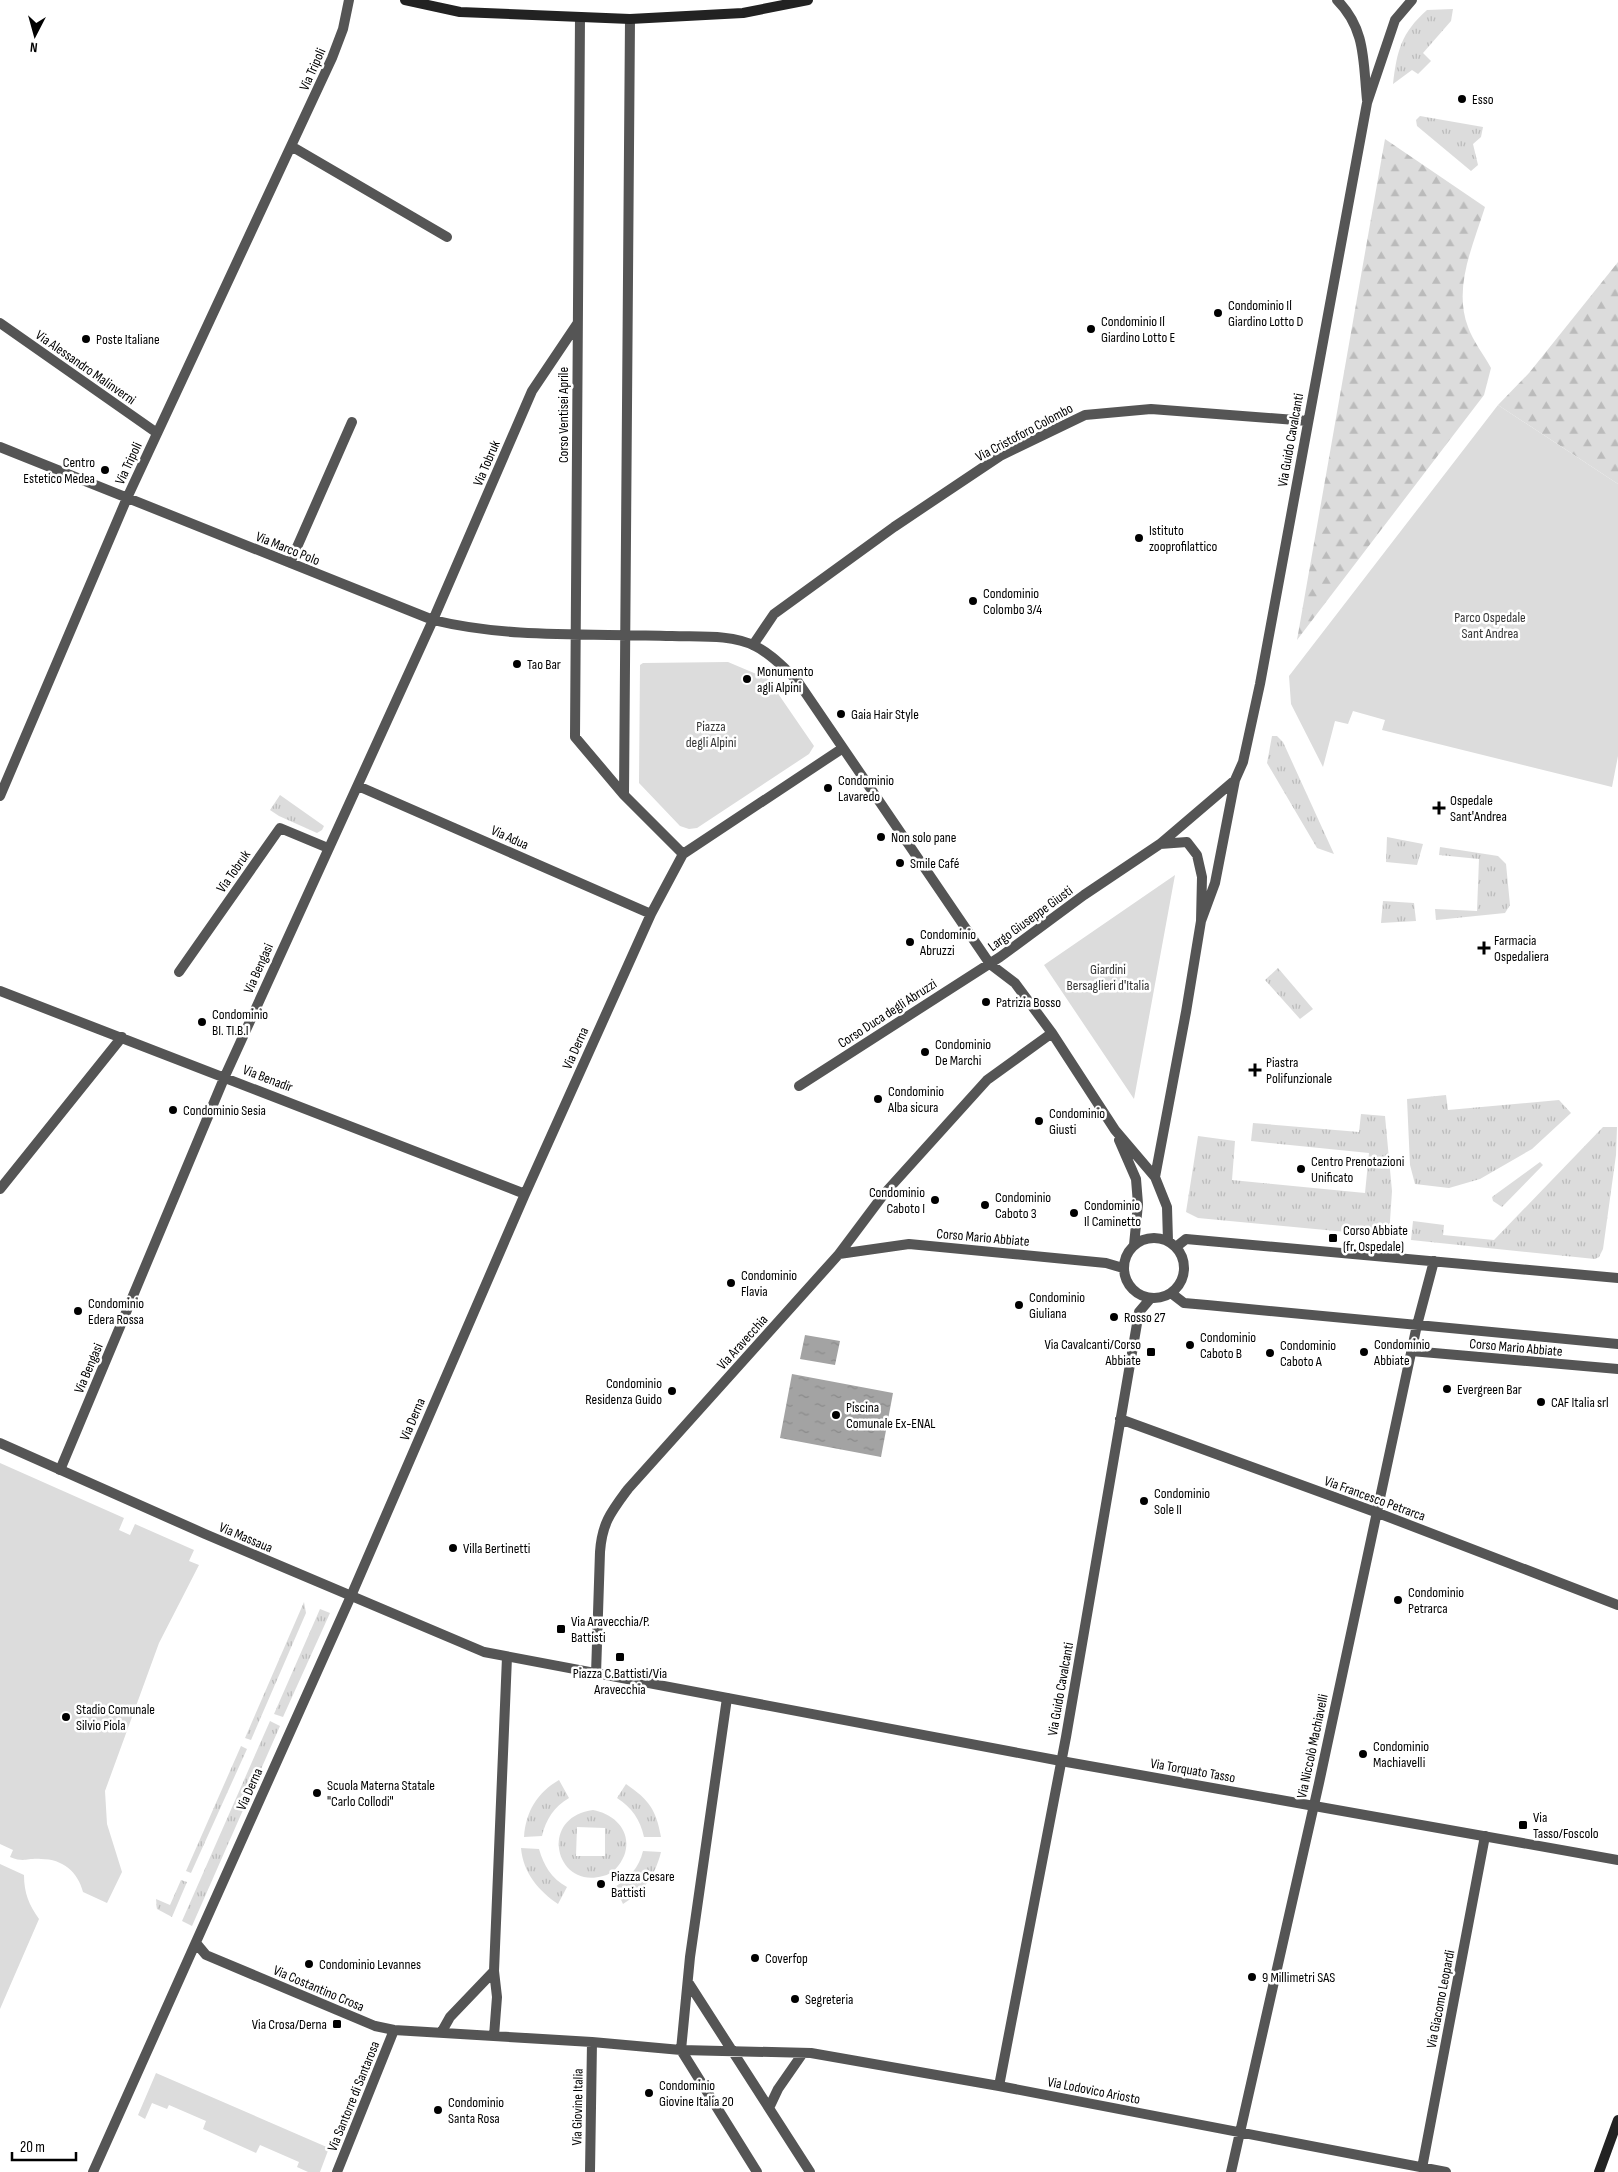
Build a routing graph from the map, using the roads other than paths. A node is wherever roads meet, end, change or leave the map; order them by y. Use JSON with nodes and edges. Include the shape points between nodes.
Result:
{"nodes":[{"id":1,"x":350,"y":0,"type":"edge"},
{"id":2,"x":406,"y":0,"type":"edge"},
{"id":3,"x":808,"y":0,"type":"edge"},
{"id":4,"x":1337,"y":0,"type":"edge"},
{"id":5,"x":1412,"y":0,"type":"edge"},
{"id":6,"x":580,"y":17,"type":"junction"},
{"id":7,"x":630,"y":18,"type":"junction"},
{"id":8,"x":1367,"y":103,"type":"junction"},
{"id":9,"x":291,"y":146,"type":"junction"},
{"id":10,"x":447,"y":236,"type":"dead end"},
{"id":11,"x":0,"y":323,"type":"edge"},
{"id":12,"x":577,"y":324,"type":"junction"},
{"id":13,"x":1308,"y":420,"type":"junction"},
{"id":14,"x":352,"y":422,"type":"dead end"},
{"id":15,"x":157,"y":433,"type":"junction"},
{"id":16,"x":0,"y":447,"type":"edge"},
{"id":17,"x":127,"y":498,"type":"junction"},
{"id":18,"x":290,"y":563,"type":"junction"},
{"id":19,"x":433,"y":620,"type":"junction"},
{"id":20,"x":575,"y":634,"type":"junction"},
{"id":21,"x":625,"y":634,"type":"junction"},
{"id":22,"x":754,"y":645,"type":"junction"},
{"id":23,"x":843,"y":748,"type":"junction"},
{"id":24,"x":1235,"y":780,"type":"junction"},
{"id":25,"x":358,"y":786,"type":"junction"},
{"id":26,"x":0,"y":796,"type":"edge"},
{"id":27,"x":624,"y":796,"type":"junction"},
{"id":28,"x":1160,"y":844,"type":"junction"},
{"id":29,"x":328,"y":848,"type":"junction"},
{"id":30,"x":683,"y":854,"type":"junction"},
{"id":31,"x":651,"y":914,"type":"junction"},
{"id":32,"x":1202,"y":921,"type":"junction"},
{"id":33,"x":990,"y":964,"type":"junction"},
{"id":34,"x":179,"y":972,"type":"dead end"},
{"id":35,"x":0,"y":991,"type":"edge"},
{"id":36,"x":1052,"y":1033,"type":"junction"},
{"id":37,"x":122,"y":1037,"type":"junction"},
{"id":38,"x":224,"y":1076,"type":"junction"},
{"id":39,"x":800,"y":1086,"type":"dead end"},
{"id":40,"x":1114,"y":1130,"type":"junction"},
{"id":41,"x":1155,"y":1177,"type":"junction"},
{"id":42,"x":0,"y":1189,"type":"edge"},
{"id":43,"x":525,"y":1194,"type":"junction"},
{"id":44,"x":1172,"y":1244,"type":"junction"},
{"id":45,"x":1134,"y":1245,"type":"junction"},
{"id":46,"x":840,"y":1254,"type":"junction"},
{"id":47,"x":1434,"y":1262,"type":"junction"},
{"id":48,"x":1123,"y":1268,"type":"junction"},
{"id":49,"x":1618,"y":1278,"type":"edge"},
{"id":50,"x":1171,"y":1293,"type":"junction"},
{"id":51,"x":1150,"y":1298,"type":"junction"},
{"id":52,"x":1417,"y":1325,"type":"junction"},
{"id":53,"x":1618,"y":1344,"type":"edge"},
{"id":54,"x":1411,"y":1351,"type":"junction"},
{"id":55,"x":1618,"y":1370,"type":"edge"},
{"id":56,"x":1120,"y":1419,"type":"junction"},
{"id":57,"x":0,"y":1443,"type":"edge"},
{"id":58,"x":60,"y":1470,"type":"junction"},
{"id":59,"x":1378,"y":1513,"type":"junction"},
{"id":60,"x":350,"y":1596,"type":"junction"},
{"id":61,"x":1618,"y":1606,"type":"edge"},
{"id":62,"x":507,"y":1657,"type":"junction"},
{"id":63,"x":596,"y":1674,"type":"junction"},
{"id":64,"x":726,"y":1698,"type":"junction"},
{"id":65,"x":1061,"y":1760,"type":"junction"},
{"id":66,"x":1314,"y":1806,"type":"junction"},
{"id":67,"x":1485,"y":1836,"type":"junction"},
{"id":68,"x":1618,"y":1860,"type":"edge"},
{"id":69,"x":196,"y":1943,"type":"junction"},
{"id":70,"x":494,"y":1971,"type":"junction"},
{"id":71,"x":688,"y":1982,"type":"junction"},
{"id":72,"x":394,"y":2030,"type":"junction"},
{"id":73,"x":441,"y":2033,"type":"junction"},
{"id":74,"x":494,"y":2036,"type":"junction"},
{"id":75,"x":592,"y":2042,"type":"junction"},
{"id":76,"x":681,"y":2050,"type":"junction"},
{"id":77,"x":734,"y":2053,"type":"junction"},
{"id":78,"x":803,"y":2053,"type":"junction"},
{"id":79,"x":999,"y":2086,"type":"junction"},
{"id":80,"x":769,"y":2108,"type":"junction"},
{"id":81,"x":1618,"y":2120,"type":"edge"},
{"id":82,"x":1241,"y":2132,"type":"junction"},
{"id":83,"x":1422,"y":2168,"type":"junction"},
{"id":84,"x":93,"y":2172,"type":"edge"},
{"id":85,"x":337,"y":2172,"type":"edge"},
{"id":86,"x":590,"y":2172,"type":"edge"},
{"id":87,"x":758,"y":2172,"type":"edge"},
{"id":88,"x":810,"y":2172,"type":"edge"},
{"id":89,"x":1232,"y":2172,"type":"edge"},
{"id":90,"x":1446,"y":2172,"type":"edge"},
{"id":91,"x":1599,"y":2172,"type":"edge"}],
"edges":[{"from":1,"to":9,"type":"street","name":"Via Tripoli","via":[[332,58]]},
{"from":2,"to":6,"type":"main road","via":[[460,12]]},
{"from":3,"to":7,"type":"main road","via":[[743,13]]},
{"from":4,"to":8,"type":"street","name":"Via Guido Cavalcanti","via":[[1357,26]]},
{"from":5,"to":8,"type":"street","name":"Via Guido Cavalcanti","via":[[1395,20]]},
{"from":6,"to":7,"type":"main road"},
{"from":6,"to":12,"type":"street","name":"Corso Ventisei Aprile"},
{"from":7,"to":21,"type":"street"},
{"from":8,"to":13,"type":"street","name":"Via Guido Cavalcanti"},
{"from":9,"to":10,"type":"street"},
{"from":9,"to":15,"type":"street","name":"Via Tripoli"},
{"from":11,"to":15,"type":"street","name":"Via Alessandro Malinverni"},
{"from":12,"to":19,"type":"street","name":"Via Tobruk","via":[[532,391]]},
{"from":12,"to":20,"type":"street","name":"Corso Ventisei Aprile"},
{"from":13,"to":22,"type":"street","name":"Via Cristoforo Colombo","via":[[1151,409],[1084,415],[1000,456],[894,527],[774,614]]},
{"from":13,"to":24,"type":"street","name":"Via Guido Cavalcanti","via":[[1256,704],[1243,762]]},
{"from":14,"to":18,"type":"street"},
{"from":15,"to":17,"type":"street","name":"Via Tripoli"},
{"from":16,"to":17,"type":"street","name":"Via Marco Polo"},
{"from":17,"to":18,"type":"street","name":"Via Marco Polo"},
{"from":17,"to":26,"type":"street","name":"Via Tripoli"},
{"from":18,"to":19,"type":"street","name":"Via Marco Polo"},
{"from":19,"to":20,"type":"street","name":"Via Marco Polo","via":[[506,633]]},
{"from":19,"to":25,"type":"street","name":"Via Bengasi"},
{"from":20,"to":21,"type":"street"},
{"from":20,"to":27,"type":"street","name":"Corso Ventisei Aprile","via":[[575,737]]},
{"from":21,"to":22,"type":"street","via":[[728,639]]},
{"from":21,"to":27,"type":"street"},
{"from":22,"to":23,"type":"street","via":[[796,678]]},
{"from":23,"to":30,"type":"street","name":"Via Derna"},
{"from":23,"to":33,"type":"street"},
{"from":24,"to":28,"type":"street","name":"Largo Giuseppe Giusti"},
{"from":24,"to":32,"type":"street","name":"Largo Giuseppe Giusti","via":[[1215,884]]},
{"from":25,"to":29,"type":"street","name":"Via Bengasi"},
{"from":25,"to":31,"type":"street","name":"Via Adua"},
{"from":27,"to":30,"type":"street","name":"Corso Ventisei Aprile"},
{"from":28,"to":32,"type":"street","name":"Largo Giuseppe Giusti","via":[[1187,842],[1197,855],[1202,877]]},
{"from":28,"to":33,"type":"street","name":"Largo Giuseppe Giusti"},
{"from":29,"to":34,"type":"street","name":"Via Tobruk","via":[[280,828]]},
{"from":29,"to":38,"type":"street","name":"Via Bengasi"},
{"from":30,"to":31,"type":"street","name":"Via Derna"},
{"from":31,"to":43,"type":"street","name":"Via Derna"},
{"from":32,"to":41,"type":"street","name":"Largo Giuseppe Giusti"},
{"from":33,"to":36,"type":"street","name":"Largo Giuseppe Giusti","via":[[1015,983]]},
{"from":33,"to":39,"type":"street","name":"Corso Duca degli Abruzzi"},
{"from":35,"to":37,"type":"street","name":"Via Benadir"},
{"from":36,"to":40,"type":"street","name":"Largo Giuseppe Giusti"},
{"from":36,"to":46,"type":"street","name":"Via Aravecchia","via":[[987,1080],[884,1194]]},
{"from":37,"to":38,"type":"street","name":"Via Benadir"},
{"from":37,"to":42,"type":"street"},
{"from":38,"to":43,"type":"street","name":"Via Benadir"},
{"from":38,"to":58,"type":"street","name":"Via Bengasi"},
{"from":40,"to":41,"type":"street","name":"Largo Giuseppe Giusti"},
{"from":40,"to":45,"type":"street","name":"Largo Giuseppe Giusti","via":[[1136,1179],[1138,1204]]},
{"from":41,"to":44,"type":"street","name":"Largo Giuseppe Giusti","via":[[1167,1207]]},
{"from":43,"to":60,"type":"street","name":"Via Derna"},
{"from":44,"to":45,"type":"street","via":[[1152,1238]]},
{"from":44,"to":47,"type":"street","via":[[1186,1239]]},
{"from":44,"to":50,"type":"street","via":[[1182,1256],[1184,1275]]},
{"from":45,"to":48,"type":"street","via":[[1126,1254]]},
{"from":46,"to":48,"type":"street","name":"Corso Mario Abbiate","via":[[909,1244],[1106,1263]]},
{"from":46,"to":63,"type":"street","name":"Via Aravecchia","via":[[608,1515],[600,1552]]},
{"from":47,"to":49,"type":"street"},
{"from":47,"to":52,"type":"street"},
{"from":48,"to":51,"type":"street","via":[[1130,1288],[1142,1297]]},
{"from":50,"to":51,"type":"street","via":[[1157,1299]]},
{"from":50,"to":52,"type":"street","name":"Corso Mario Abbiate","via":[[1192,1304]]},
{"from":51,"to":56,"type":"street","name":"Via Guido Cavalcanti","via":[[1139,1312]]},
{"from":52,"to":53,"type":"street","name":"Corso Mario Abbiate"},
{"from":52,"to":54,"type":"street","name":"Via Niccolò Machiavelli"},
{"from":54,"to":55,"type":"street","name":"Corso Mario Abbiate"},
{"from":54,"to":59,"type":"street","name":"Via Niccolò Machiavelli"},
{"from":56,"to":59,"type":"street","name":"Via Francesco Petrarca"},
{"from":56,"to":65,"type":"street","name":"Via Guido Cavalcanti"},
{"from":57,"to":58,"type":"street","name":"Via Massaua"},
{"from":58,"to":60,"type":"street","name":"Via Massaua"},
{"from":59,"to":61,"type":"street","name":"Via Francesco Petrarca"},
{"from":59,"to":66,"type":"street","name":"Via Niccolò Machiavelli"},
{"from":60,"to":62,"type":"street","name":"Via Massaua","via":[[484,1652]]},
{"from":60,"to":69,"type":"street","name":"Via Derna"},
{"from":62,"to":63,"type":"street"},
{"from":62,"to":70,"type":"street"},
{"from":63,"to":64,"type":"street"},
{"from":64,"to":65,"type":"street","name":"Via Torquato Tasso"},
{"from":64,"to":71,"type":"street"},
{"from":65,"to":66,"type":"street","name":"Via Torquato Tasso"},
{"from":65,"to":79,"type":"street","name":"Via Guido Cavalcanti"},
{"from":66,"to":67,"type":"street","name":"Via Torquato Tasso"},
{"from":66,"to":82,"type":"street","name":"Via Niccolò Machiavelli"},
{"from":67,"to":68,"type":"street","name":"Via Torquato Tasso"},
{"from":67,"to":83,"type":"street","name":"Via Giacomo Leopardi"},
{"from":69,"to":72,"type":"street","name":"Via Costantino Crosa","via":[[206,1955],[375,2026]]},
{"from":69,"to":84,"type":"street","name":"Via Derna"},
{"from":70,"to":73,"type":"street","via":[[450,2017]]},
{"from":70,"to":74,"type":"street","via":[[497,1997]]},
{"from":71,"to":76,"type":"street"},
{"from":71,"to":77,"type":"street"},
{"from":72,"to":73,"type":"street","name":"Via Costantino Crosa"},
{"from":72,"to":85,"type":"street","name":"Via Santorre di Santarosa"},
{"from":73,"to":74,"type":"street"},
{"from":74,"to":75,"type":"street"},
{"from":75,"to":76,"type":"street"},
{"from":75,"to":86,"type":"street","name":"Via Giovine Italia"},
{"from":76,"to":77,"type":"street"},
{"from":76,"to":87,"type":"street"},
{"from":77,"to":78,"type":"street","name":"Via Lodovico Ariosto"},
{"from":77,"to":80,"type":"street"},
{"from":78,"to":79,"type":"street","name":"Via Lodovico Ariosto"},
{"from":78,"to":80,"type":"street"},
{"from":79,"to":82,"type":"street","name":"Via Lodovico Ariosto"},
{"from":80,"to":88,"type":"street"},
{"from":81,"to":91,"type":"main road"},
{"from":82,"to":83,"type":"street","name":"Via Lodovico Ariosto"},
{"from":82,"to":89,"type":"street","name":"Via Niccolò Machiavelli"},
{"from":83,"to":90,"type":"street","name":"Via Lodovico Ariosto"}]}
